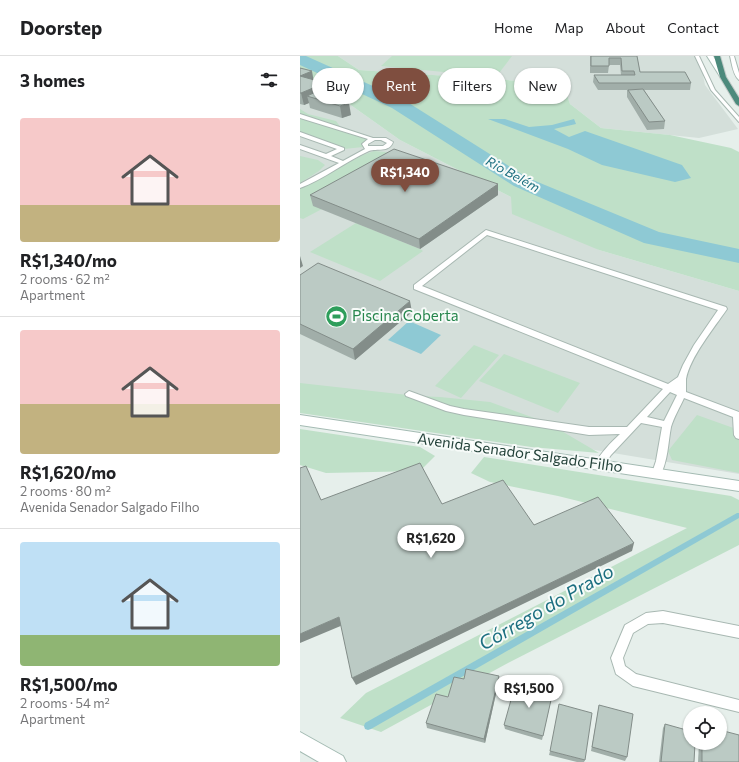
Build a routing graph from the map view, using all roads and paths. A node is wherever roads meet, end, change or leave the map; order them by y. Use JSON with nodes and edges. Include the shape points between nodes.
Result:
{"nodes":[{"id":1,"x":697,"y":56,"type":"edge"},
{"id":2,"x":710,"y":56,"type":"edge"},
{"id":3,"x":717,"y":56,"type":"edge"},
{"id":4,"x":732,"y":56,"type":"edge"},
{"id":5,"x":723,"y":77,"type":"junction"},
{"id":6,"x":739,"y":79,"type":"edge"},
{"id":7,"x":739,"y":104,"type":"edge"},
{"id":8,"x":300,"y":116,"type":"edge"},
{"id":9,"x":739,"y":120,"type":"edge"},
{"id":10,"x":300,"y":134,"type":"edge"},
{"id":11,"x":372,"y":139,"type":"junction"},
{"id":12,"x":300,"y":147,"type":"edge"},
{"id":13,"x":370,"y":149,"type":"junction"},
{"id":14,"x":327,"y":156,"type":"junction"},
{"id":15,"x":344,"y":163,"type":"junction"},
{"id":16,"x":300,"y":186,"type":"edge"},
{"id":17,"x":682,"y":379,"type":"junction"},
{"id":18,"x":669,"y":388,"type":"junction"},
{"id":19,"x":409,"y":394,"type":"dead end"},
{"id":20,"x":682,"y":394,"type":"junction"},
{"id":21,"x":738,"y":416,"type":"edge"},
{"id":22,"x":640,"y":419,"type":"junction"},
{"id":23,"x":300,"y":420,"type":"edge"},
{"id":24,"x":667,"y":425,"type":"junction"},
{"id":25,"x":629,"y":430,"type":"junction"},
{"id":26,"x":739,"y":435,"type":"edge"},
{"id":27,"x":599,"y":465,"type":"junction"},
{"id":28,"x":657,"y":474,"type":"junction"},
{"id":29,"x":739,"y":486,"type":"edge"},
{"id":30,"x":739,"y":632,"type":"edge"},
{"id":31,"x":739,"y":706,"type":"edge"},
{"id":32,"x":300,"y":741,"type":"edge"},
{"id":33,"x":337,"y":762,"type":"edge"}],
"edges":[{"from":1,"to":9,"type":"lane","via":[[713,90]]},
{"from":2,"to":5,"type":"main road"},
{"from":3,"to":5,"type":"highway"},
{"from":4,"to":6,"type":"lane"},
{"from":5,"to":7,"type":"highway"},
{"from":8,"to":11,"type":"lane"},
{"from":10,"to":14,"type":"lane","via":[[342,149]]},
{"from":11,"to":13,"type":"lane","via":[[365,144]]},
{"from":11,"to":13,"type":"lane","via":[[386,139],[390,142],[384,148]]},
{"from":12,"to":14,"type":"lane"},
{"from":13,"to":15,"type":"lane"},
{"from":14,"to":15,"type":"lane"},
{"from":15,"to":16,"type":"lane"},
{"from":17,"to":18,"type":"lane"},
{"from":17,"to":18,"type":"lane","via":[[698,345],[723,309],[486,232],[416,288]]},
{"from":17,"to":20,"type":"lane"},
{"from":18,"to":20,"type":"lane"},
{"from":18,"to":22,"type":"lane"},
{"from":19,"to":25,"type":"lane","via":[[464,412],[590,431]]},
{"from":20,"to":21,"type":"lane"},
{"from":20,"to":24,"type":"lane"},
{"from":21,"to":26,"type":"lane"},
{"from":22,"to":24,"type":"lane"},
{"from":22,"to":25,"type":"lane"},
{"from":23,"to":27,"type":"main road","name":"Avenida Senador Salgado Filho"},
{"from":24,"to":28,"type":"lane"},
{"from":25,"to":27,"type":"lane"},
{"from":27,"to":28,"type":"main road","name":"Avenida Senador Salgado Filho"},
{"from":28,"to":29,"type":"main road","name":"Avenida Senador Salgado Filho"},
{"from":30,"to":31,"type":"lane","via":[[663,617],[646,619],[629,629],[617,658],[620,670],[633,680]]},
{"from":32,"to":33,"type":"main road"}]}
